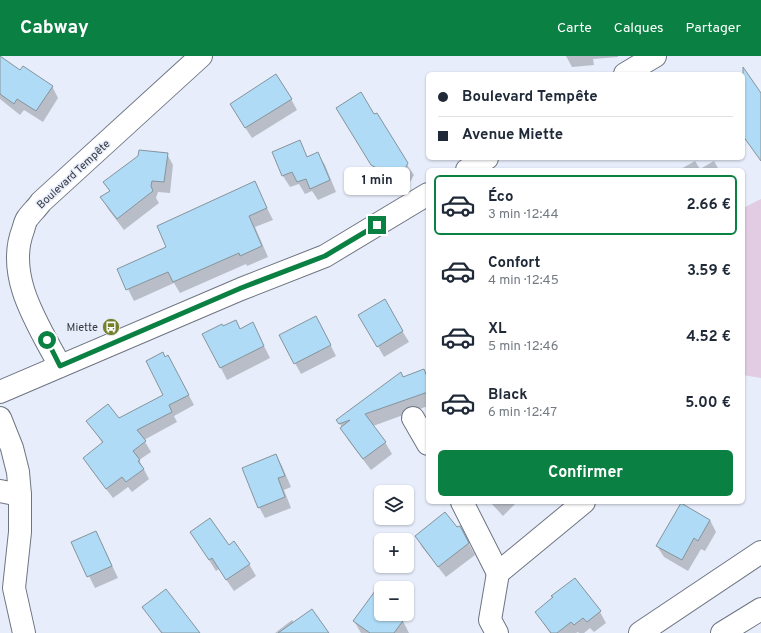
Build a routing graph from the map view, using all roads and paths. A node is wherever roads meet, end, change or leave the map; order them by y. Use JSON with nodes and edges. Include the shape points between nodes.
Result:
{"nodes":[{"id":1,"x":201,"y":56,"type":"edge"},
{"id":2,"x":655,"y":56,"type":"edge"},
{"id":3,"x":628,"y":72,"type":"edge"},
{"id":4,"x":484,"y":160,"type":"edge"},
{"id":5,"x":470,"y":168,"type":"edge"},
{"id":6,"x":426,"y":195,"type":"edge"},
{"id":7,"x":60,"y":366,"type":"junction"},
{"id":8,"x":0,"y":392,"type":"edge"},
{"id":9,"x":0,"y":418,"type":"edge"},
{"id":10,"x":413,"y":418,"type":"dead end"},
{"id":11,"x":426,"y":441,"type":"edge"},
{"id":12,"x":10,"y":493,"type":"edge"},
{"id":13,"x":463,"y":504,"type":"edge"},
{"id":14,"x":582,"y":504,"type":"edge"},
{"id":15,"x":761,"y":552,"type":"edge"},
{"id":16,"x":498,"y":573,"type":"junction"},
{"id":17,"x":761,"y":609,"type":"edge"},
{"id":18,"x":24,"y":633,"type":"edge"},
{"id":19,"x":497,"y":633,"type":"edge"},
{"id":20,"x":640,"y":633,"type":"edge"},
{"id":21,"x":722,"y":633,"type":"edge"}],
"edges":[{"from":1,"to":7,"type":"street","name":"Boulevard Tempête","via":[[41,202],[27,220],[19,241],[17,262],[22,286]]},
{"from":2,"to":3,"type":"street"},
{"from":4,"to":5,"type":"street"},
{"from":6,"to":7,"type":"street","via":[[325,256],[241,288]]},
{"from":7,"to":8,"type":"street"},
{"from":9,"to":12,"type":"street","via":[[18,472]]},
{"from":10,"to":11,"type":"street"},
{"from":12,"to":18,"type":"street","via":[[20,532],[14,588]]},
{"from":13,"to":16,"type":"street"},
{"from":14,"to":16,"type":"street"},
{"from":15,"to":20,"type":"street"},
{"from":16,"to":19,"type":"street","via":[[490,620]]},
{"from":17,"to":21,"type":"street"}]}
